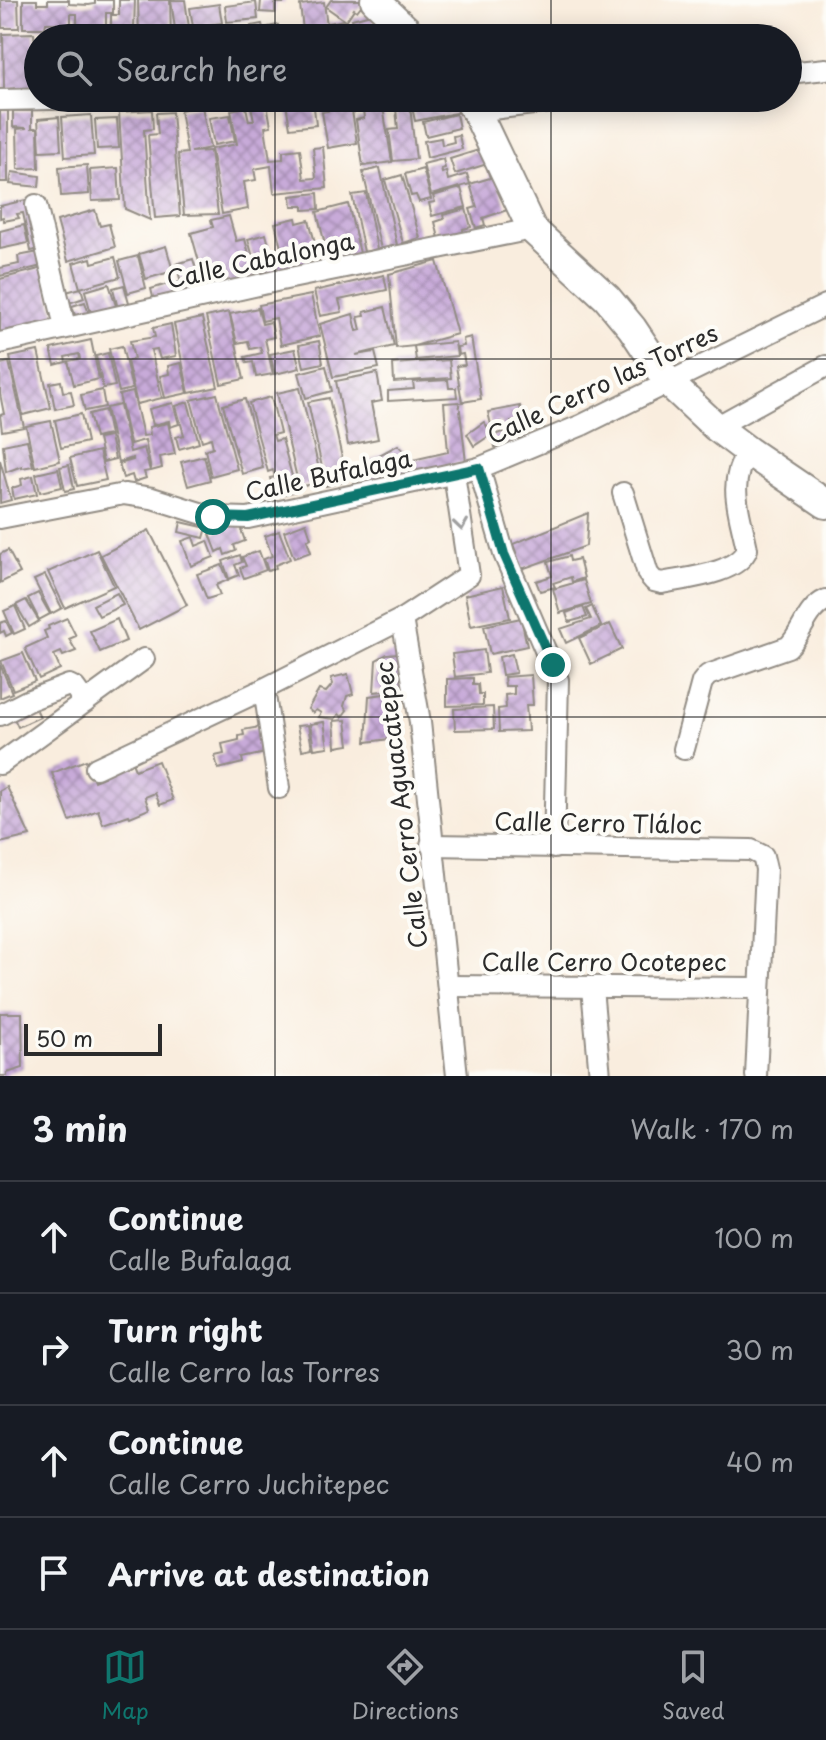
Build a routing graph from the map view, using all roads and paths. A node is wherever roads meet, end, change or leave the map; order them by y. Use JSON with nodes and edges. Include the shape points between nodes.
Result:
{"nodes":[{"id":1,"x":375,"y":0,"type":"edge"},
{"id":2,"x":400,"y":24,"type":"edge"},
{"id":3,"x":826,"y":69,"type":"edge"},
{"id":4,"x":802,"y":72,"type":"edge"},
{"id":5,"x":0,"y":100,"type":"edge"},
{"id":6,"x":24,"y":100,"type":"edge"},
{"id":7,"x":475,"y":112,"type":"edge"},
{"id":8,"x":36,"y":205,"type":"dead end"},
{"id":9,"x":532,"y":229,"type":"junction"},
{"id":10,"x":826,"y":305,"type":"edge"},
{"id":11,"x":65,"y":327,"type":"junction"},
{"id":12,"x":0,"y":343,"type":"edge"},
{"id":13,"x":826,"y":366,"type":"edge"},
{"id":14,"x":668,"y":382,"type":"junction"},
{"id":15,"x":716,"y":427,"type":"junction"},
{"id":16,"x":748,"y":451,"type":"junction"},
{"id":17,"x":479,"y":468,"type":"junction"},
{"id":18,"x":454,"y":474,"type":"junction"},
{"id":19,"x":623,"y":493,"type":"dead end"},
{"id":20,"x":826,"y":504,"type":"edge"},
{"id":21,"x":0,"y":518,"type":"edge"},
{"id":22,"x":826,"y":600,"type":"edge"},
{"id":23,"x":402,"y":619,"type":"junction"},
{"id":24,"x":144,"y":659,"type":"dead end"},
{"id":25,"x":264,"y":689,"type":"junction"},
{"id":26,"x":85,"y":702,"type":"junction"},
{"id":27,"x":0,"y":715,"type":"edge"},
{"id":28,"x":684,"y":749,"type":"dead end"},
{"id":29,"x":0,"y":764,"type":"edge"},
{"id":30,"x":96,"y":768,"type":"dead end"},
{"id":31,"x":279,"y":788,"type":"dead end"},
{"id":32,"x":431,"y":845,"type":"junction"},
{"id":33,"x":554,"y":848,"type":"junction"},
{"id":34,"x":448,"y":986,"type":"junction"},
{"id":35,"x":592,"y":988,"type":"junction"},
{"id":36,"x":759,"y":988,"type":"junction"},
{"id":37,"x":457,"y":1076,"type":"edge"},
{"id":38,"x":600,"y":1076,"type":"edge"},
{"id":39,"x":756,"y":1076,"type":"edge"}],
"edges":[{"from":1,"to":2,"type":"street"},
{"from":3,"to":4,"type":"street"},
{"from":5,"to":6,"type":"street"},
{"from":7,"to":9,"type":"street"},
{"from":8,"to":11,"type":"street"},
{"from":9,"to":11,"type":"street","name":"Calle Cabalonga"},
{"from":9,"to":14,"type":"street","via":[[607,298]]},
{"from":10,"to":14,"type":"street","name":"Calle Cerro las Torres"},
{"from":11,"to":12,"type":"street","name":"Calle Cabalonga"},
{"from":13,"to":15,"type":"street"},
{"from":14,"to":15,"type":"street"},
{"from":14,"to":17,"type":"street","name":"Calle Cerro las Torres"},
{"from":15,"to":16,"type":"street"},
{"from":16,"to":19,"type":"street","via":[[734,483],[747,549],[744,559],[732,567],[654,581]]},
{"from":16,"to":20,"type":"street"},
{"from":17,"to":18,"type":"street","name":"Calle Bufalaga"},
{"from":17,"to":33,"type":"street","name":"Calle Cerro las Torres","via":[[504,554],[558,680]]},
{"from":18,"to":21,"type":"street","name":"Calle Bufalaga","via":[[248,518],[213,517],[124,494]]},
{"from":18,"to":23,"type":"street","one_way":true,"via":[[469,575]]},
{"from":22,"to":28,"type":"street","via":[[812,610],[788,647],[708,675]]},
{"from":23,"to":25,"type":"street"},
{"from":23,"to":32,"type":"street","name":"Calle Cerro Aguacatepec","via":[[420,722]]},
{"from":24,"to":26,"type":"street"},
{"from":25,"to":30,"type":"street"},
{"from":25,"to":31,"type":"street"},
{"from":26,"to":27,"type":"street","via":[[69,685]]},
{"from":26,"to":29,"type":"street"},
{"from":32,"to":33,"type":"street","name":"Calle Cerro Tláloc"},
{"from":32,"to":34,"type":"street","name":"Calle Cerro Aguacatepec"},
{"from":33,"to":36,"type":"street","name":"Calle Cerro Tláloc","via":[[751,850],[763,856]]},
{"from":34,"to":35,"type":"street","name":"Calle Cerro Ocotepec"},
{"from":34,"to":37,"type":"street","name":"Calle Cerro Aguacatepec"},
{"from":35,"to":36,"type":"street","name":"Calle Cerro Ocotepec"},
{"from":35,"to":38,"type":"street"},
{"from":36,"to":39,"type":"street"}]}
